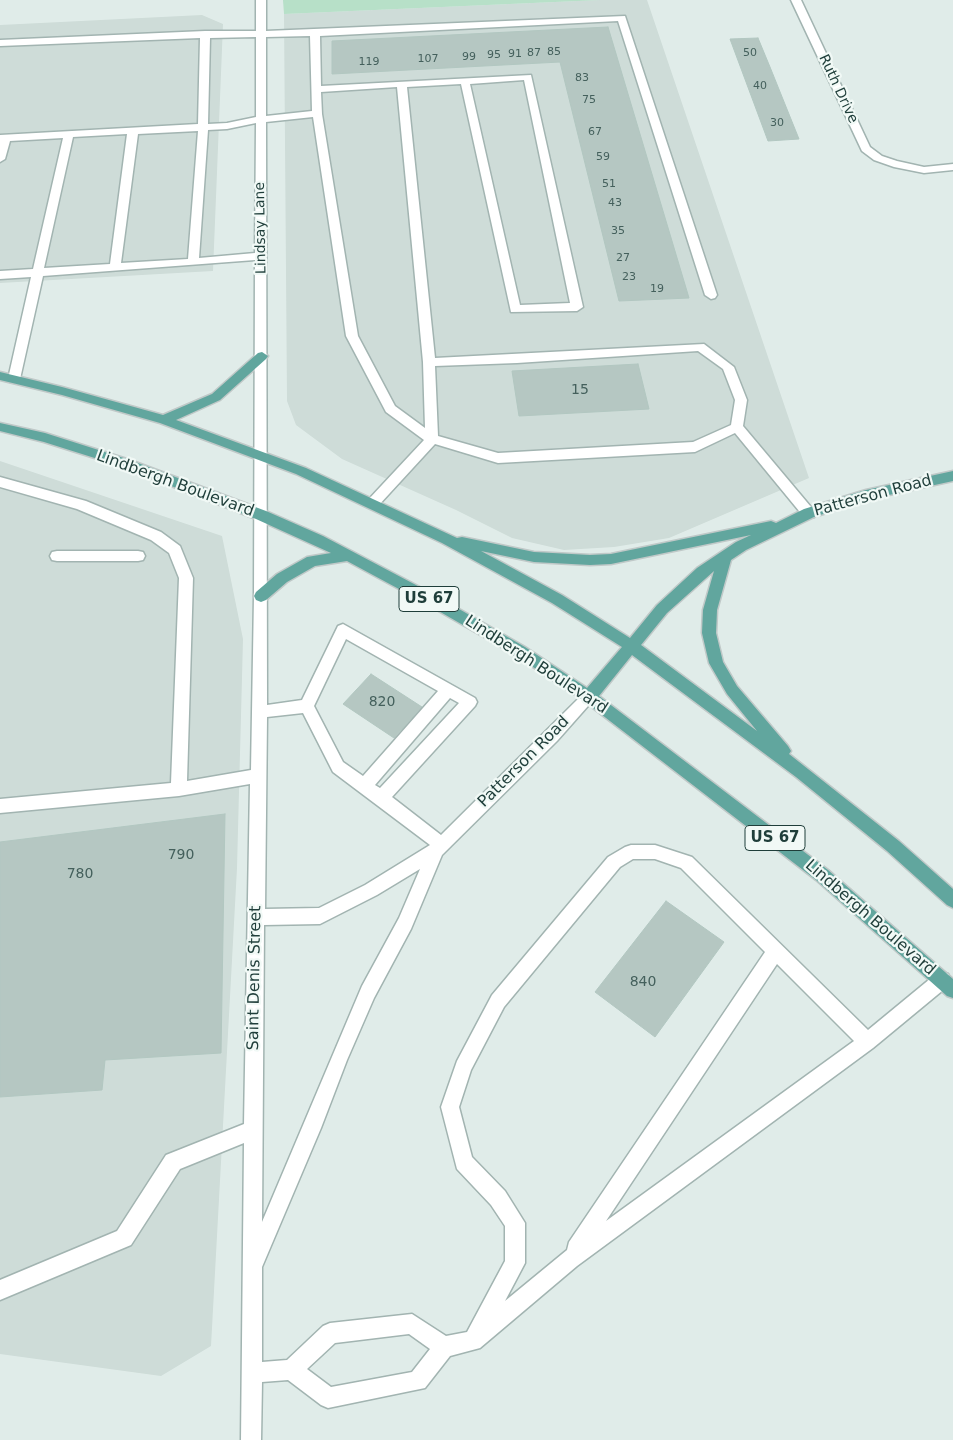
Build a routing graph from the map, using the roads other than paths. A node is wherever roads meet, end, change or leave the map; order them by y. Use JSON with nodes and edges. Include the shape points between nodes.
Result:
{"nodes":[{"id":1,"x":262,"y":0,"type":"edge"},
{"id":2,"x":796,"y":0,"type":"edge"},
{"id":3,"x":315,"y":33,"type":"junction"},
{"id":4,"x":205,"y":34,"type":"junction"},
{"id":5,"x":261,"y":34,"type":"junction"},
{"id":6,"x":0,"y":43,"type":"edge"},
{"id":7,"x":465,"y":80,"type":"junction"},
{"id":8,"x":402,"y":84,"type":"junction"},
{"id":9,"x":316,"y":89,"type":"junction"},
{"id":10,"x":317,"y":114,"type":"junction"},
{"id":11,"x":261,"y":119,"type":"junction"},
{"id":12,"x":202,"y":128,"type":"junction"},
{"id":13,"x":133,"y":131,"type":"junction"},
{"id":14,"x":69,"y":134,"type":"junction"},
{"id":15,"x":2,"y":138,"type":"edge"},
{"id":16,"x":0,"y":159,"type":"edge"},
{"id":17,"x":953,"y":167,"type":"edge"},
{"id":18,"x":262,"y":256,"type":"junction"},
{"id":19,"x":193,"y":262,"type":"junction"},
{"id":20,"x":115,"y":268,"type":"junction"},
{"id":21,"x":36,"y":273,"type":"junction"},
{"id":22,"x":0,"y":275,"type":"edge"},
{"id":23,"x":711,"y":295,"type":"dead end"},
{"id":24,"x":262,"y":356,"type":"junction"},
{"id":25,"x":429,"y":362,"type":"junction"},
{"id":26,"x":0,"y":376,"type":"edge"},
{"id":27,"x":14,"y":378,"type":"junction"},
{"id":28,"x":164,"y":420,"type":"junction"},
{"id":29,"x":0,"y":427,"type":"edge"},
{"id":30,"x":737,"y":427,"type":"junction"},
{"id":31,"x":432,"y":439,"type":"junction"},
{"id":32,"x":262,"y":456,"type":"junction"},
{"id":33,"x":953,"y":476,"type":"edge"},
{"id":34,"x":0,"y":482,"type":"edge"},
{"id":35,"x":373,"y":503,"type":"junction"},
{"id":36,"x":809,"y":513,"type":"junction"},
{"id":37,"x":261,"y":516,"type":"junction"},
{"id":38,"x":792,"y":521,"type":"junction"},
{"id":39,"x":447,"y":539,"type":"junction"},
{"id":40,"x":57,"y":556,"type":"dead end"},
{"id":41,"x":138,"y":556,"type":"dead end"},
{"id":42,"x":347,"y":556,"type":"junction"},
{"id":43,"x":725,"y":556,"type":"junction"},
{"id":44,"x":261,"y":596,"type":"junction"},
{"id":45,"x":631,"y":646,"type":"junction"},
{"id":46,"x":449,"y":689,"type":"junction"},
{"id":47,"x":589,"y":697,"type":"junction"},
{"id":48,"x":307,"y":706,"type":"junction"},
{"id":49,"x":259,"y":712,"type":"junction"},
{"id":50,"x":801,"y":772,"type":"junction"},
{"id":51,"x":258,"y":776,"type":"junction"},
{"id":52,"x":364,"y":786,"type":"junction"},
{"id":53,"x":178,"y":789,"type":"junction"},
{"id":54,"x":381,"y":798,"type":"junction"},
{"id":55,"x":0,"y":806,"type":"edge"},
{"id":56,"x":439,"y":847,"type":"junction"},
{"id":57,"x":953,"y":900,"type":"edge"},
{"id":58,"x":256,"y":916,"type":"junction"},
{"id":59,"x":776,"y":950,"type":"junction"},
{"id":60,"x":948,"y":985,"type":"edge"},
{"id":61,"x":867,"y":1042,"type":"junction"},
{"id":62,"x":253,"y":1130,"type":"junction"},
{"id":63,"x":570,"y":1259,"type":"junction"},
{"id":64,"x":252,"y":1266,"type":"junction"},
{"id":65,"x":0,"y":1290,"type":"edge"},
{"id":66,"x":473,"y":1341,"type":"junction"},
{"id":67,"x":444,"y":1347,"type":"junction"},
{"id":68,"x":291,"y":1370,"type":"junction"},
{"id":69,"x":250,"y":1373,"type":"junction"},
{"id":70,"x":251,"y":1440,"type":"edge"}],
"edges":[{"from":1,"to":5,"type":"street","name":"Lindsay Lane"},
{"from":2,"to":17,"type":"street","name":"Ruth Drive","via":[[866,150],[894,164],[924,170]]},
{"from":3,"to":5,"type":"street"},
{"from":3,"to":9,"type":"street"},
{"from":3,"to":23,"type":"street","via":[[622,18]]},
{"from":4,"to":5,"type":"street"},
{"from":4,"to":6,"type":"street"},
{"from":4,"to":12,"type":"street"},
{"from":5,"to":11,"type":"street","name":"Lindsay Lane"},
{"from":7,"to":7,"type":"street","via":[[528,77],[577,307],[515,309]]},
{"from":7,"to":8,"type":"street"},
{"from":8,"to":9,"type":"street"},
{"from":8,"to":25,"type":"street"},
{"from":9,"to":10,"type":"street"},
{"from":10,"to":11,"type":"street"},
{"from":10,"to":31,"type":"street","via":[[352,336],[390,409]]},
{"from":11,"to":12,"type":"street"},
{"from":11,"to":18,"type":"street","name":"Lindsay Lane"},
{"from":12,"to":13,"type":"street"},
{"from":12,"to":19,"type":"street"},
{"from":13,"to":14,"type":"street"},
{"from":13,"to":20,"type":"street"},
{"from":14,"to":15,"type":"street"},
{"from":14,"to":21,"type":"street"},
{"from":15,"to":16,"type":"street"},
{"from":18,"to":19,"type":"street"},
{"from":18,"to":24,"type":"street","name":"Lindsay Lane"},
{"from":19,"to":20,"type":"street"},
{"from":20,"to":21,"type":"street"},
{"from":21,"to":22,"type":"street"},
{"from":21,"to":27,"type":"street"},
{"from":24,"to":28,"type":"main road","via":[[216,397]]},
{"from":24,"to":32,"type":"street","name":"Lindsay Lane"},
{"from":25,"to":30,"type":"street","via":[[516,360],[700,347],[728,367],[741,400]]},
{"from":25,"to":31,"type":"street"},
{"from":26,"to":27,"type":"main road"},
{"from":27,"to":28,"type":"main road"},
{"from":28,"to":32,"type":"main road"},
{"from":29,"to":37,"type":"main road","name":"Lindbergh Boulevard","number":"US 67","via":[[125,463]]},
{"from":30,"to":31,"type":"street","via":[[695,447],[498,458]]},
{"from":30,"to":36,"type":"street"},
{"from":31,"to":35,"type":"street"},
{"from":32,"to":35,"type":"main road"},
{"from":32,"to":37,"type":"street","name":"Lindsay Lane"},
{"from":33,"to":36,"type":"main road","name":"Patterson Road","via":[[866,495]]},
{"from":34,"to":53,"type":"street","via":[[81,505],[156,536],[175,550],[186,578]]},
{"from":35,"to":39,"type":"main road"},
{"from":36,"to":38,"type":"main road","name":"Patterson Road"},
{"from":37,"to":42,"type":"main road","name":"Lindbergh Boulevard","number":"US 67"},
{"from":37,"to":44,"type":"street","name":"Saint Denis Street"},
{"from":38,"to":39,"type":"main road","via":[[590,560],[534,557]]},
{"from":38,"to":43,"type":"main road","name":"Patterson Road"},
{"from":39,"to":45,"type":"main road","via":[[557,599]]},
{"from":40,"to":41,"type":"street"},
{"from":42,"to":44,"type":"main road","via":[[312,561],[282,578]]},
{"from":42,"to":47,"type":"main road","name":"Lindbergh Boulevard","number":"US 67","via":[[520,651]]},
{"from":43,"to":45,"type":"main road","name":"Patterson Road","via":[[668,603]]},
{"from":43,"to":50,"type":"main road","via":[[710,610],[709,633],[716,663],[732,690]]},
{"from":44,"to":49,"type":"street","name":"Saint Denis Street"},
{"from":45,"to":47,"type":"main road","name":"Patterson Road"},
{"from":45,"to":50,"type":"main road"},
{"from":46,"to":48,"type":"street","via":[[343,630]]},
{"from":46,"to":52,"type":"street"},
{"from":46,"to":54,"type":"street","via":[[470,702]]},
{"from":47,"to":56,"type":"street","name":"Patterson Road"},
{"from":47,"to":60,"type":"main road","name":"Lindbergh Boulevard","number":"US 67","via":[[822,875]]},
{"from":48,"to":49,"type":"street"},
{"from":48,"to":52,"type":"street","via":[[338,767]]},
{"from":49,"to":51,"type":"street","name":"Saint Denis Street"},
{"from":50,"to":57,"type":"main road","via":[[893,846]]},
{"from":51,"to":53,"type":"street"},
{"from":51,"to":58,"type":"street","name":"Saint Denis Street"},
{"from":52,"to":54,"type":"street"},
{"from":53,"to":55,"type":"street"},
{"from":54,"to":56,"type":"street"},
{"from":56,"to":58,"type":"street","name":"Patterson Road","via":[[372,890],[320,916]]},
{"from":56,"to":64,"type":"street","via":[[405,923],[368,992]]},
{"from":58,"to":62,"type":"street","name":"Saint Denis Street"},
{"from":59,"to":61,"type":"street"},
{"from":59,"to":63,"type":"street"},
{"from":59,"to":66,"type":"street","via":[[686,862],[655,852],[631,852],[614,862],[498,1001],[463,1067],[450,1107],[464,1162],[498,1198],[515,1223],[515,1263]]},
{"from":60,"to":61,"type":"street"},
{"from":61,"to":63,"type":"street"},
{"from":62,"to":64,"type":"street","name":"Saint Denis Street"},
{"from":62,"to":65,"type":"street","via":[[173,1162],[124,1238]]},
{"from":63,"to":66,"type":"street"},
{"from":64,"to":69,"type":"street","name":"Saint Denis Street"},
{"from":66,"to":67,"type":"street"},
{"from":67,"to":68,"type":"street","via":[[412,1324],[330,1333]]},
{"from":67,"to":68,"type":"street","via":[[418,1382],[328,1398]]},
{"from":68,"to":69,"type":"street"},
{"from":69,"to":70,"type":"street","name":"Saint Denis Street"}]}
